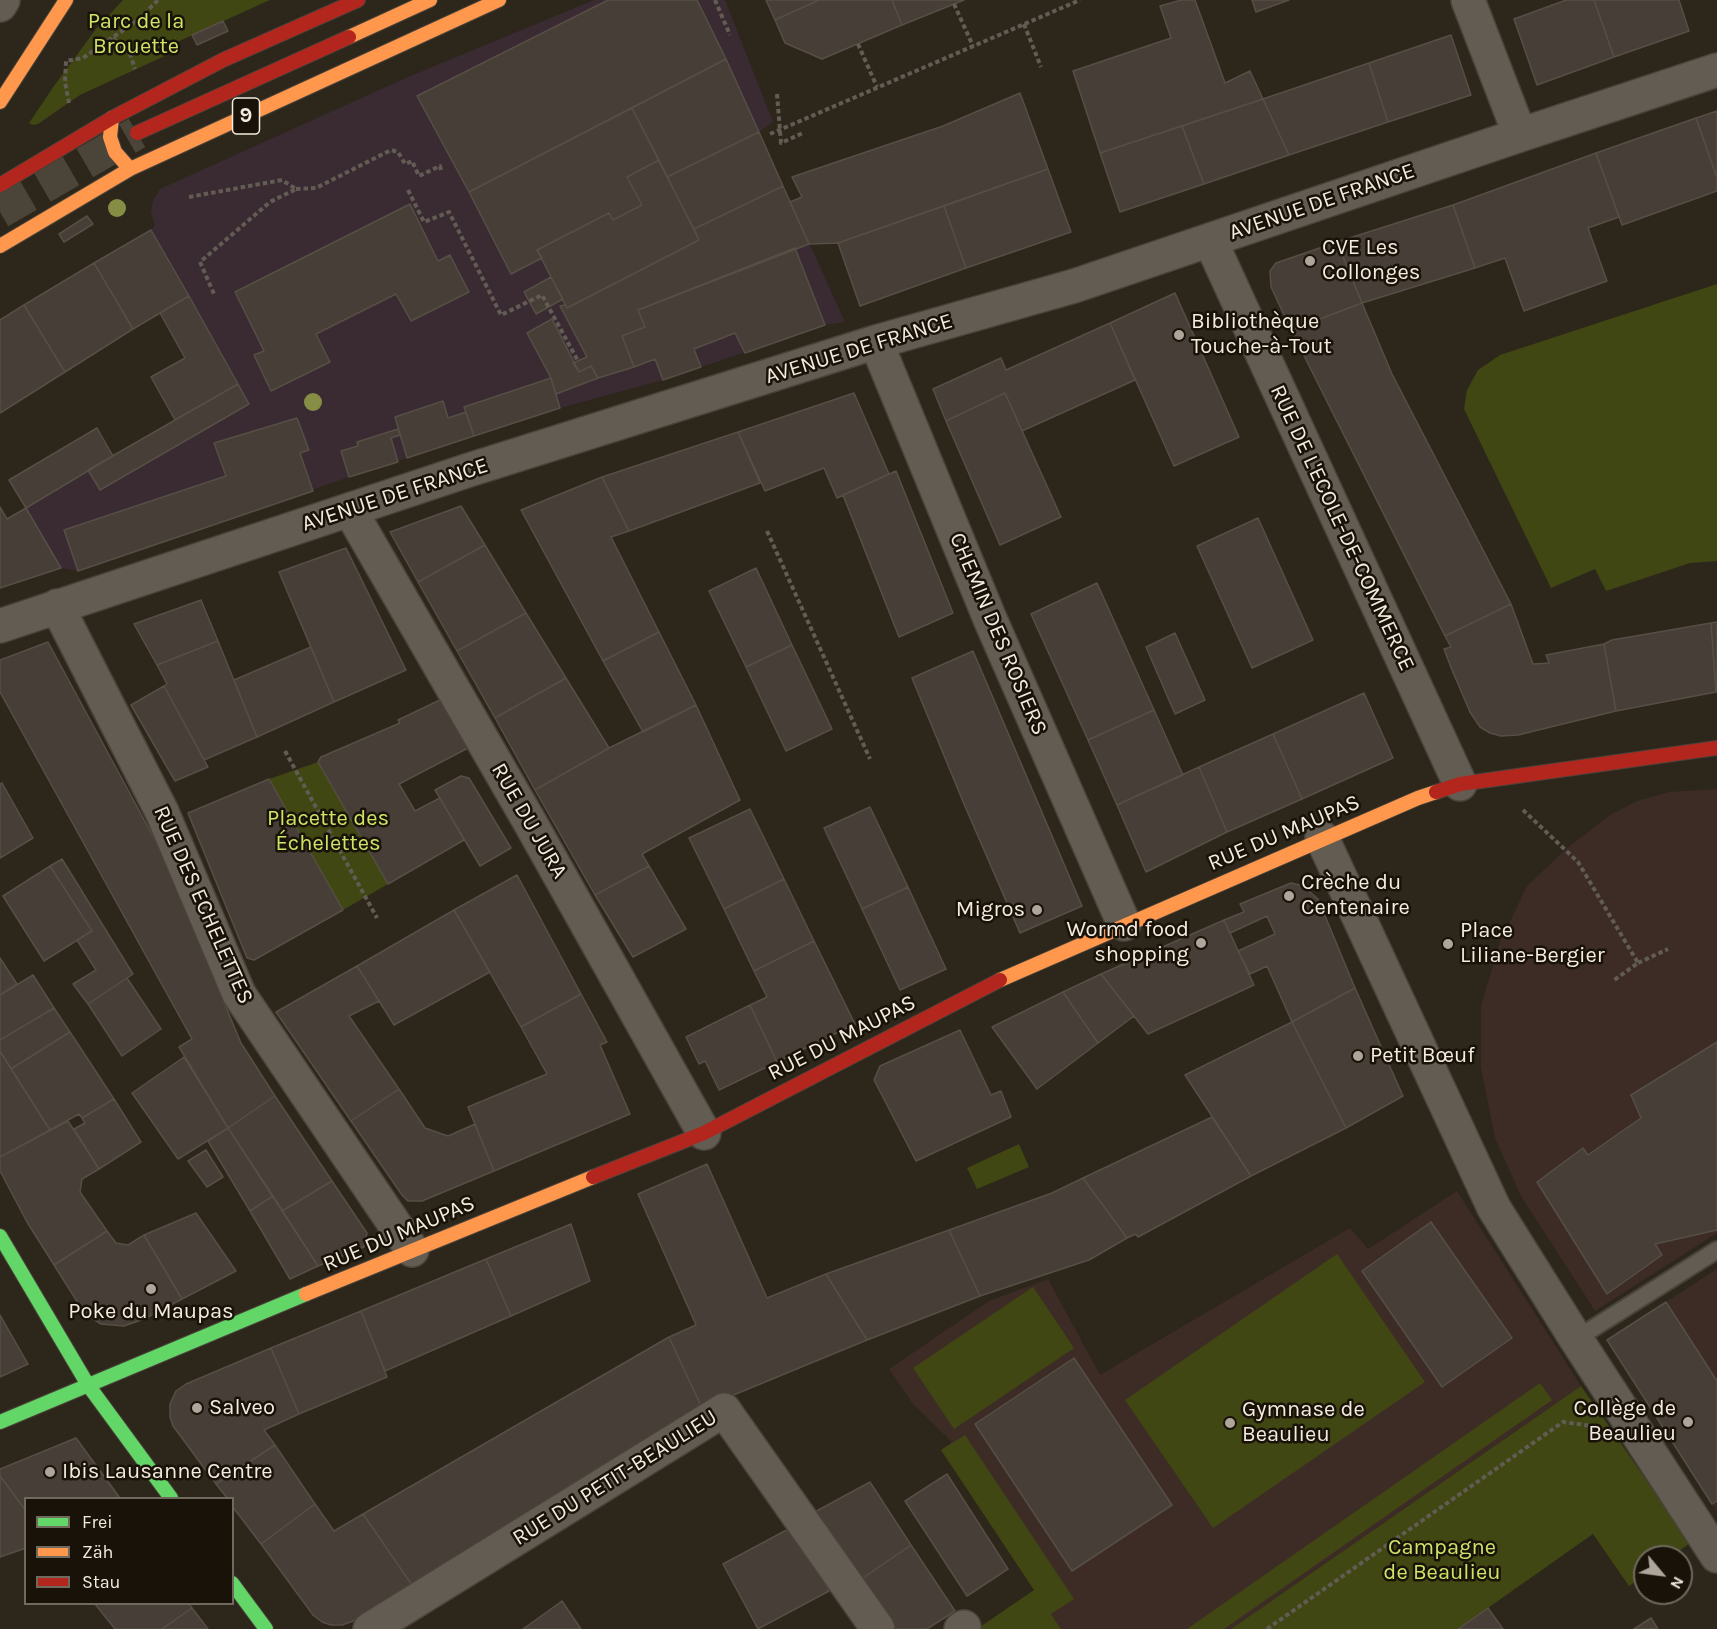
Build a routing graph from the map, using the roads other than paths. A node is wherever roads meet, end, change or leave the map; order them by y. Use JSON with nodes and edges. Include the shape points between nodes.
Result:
{"nodes":[{"id":1,"x":3,"y":0,"type":"edge"},
{"id":2,"x":358,"y":0,"type":"edge"},
{"id":3,"x":430,"y":0,"type":"edge"},
{"id":4,"x":499,"y":0,"type":"edge"},
{"id":5,"x":1468,"y":0,"type":"edge"},
{"id":6,"x":66,"y":2,"type":"edge"},
{"id":7,"x":0,"y":5,"type":"edge"},
{"id":8,"x":1717,"y":70,"type":"edge"},
{"id":9,"x":0,"y":102,"type":"edge"},
{"id":10,"x":112,"y":118,"type":"junction"},
{"id":11,"x":137,"y":133,"type":"tunnel mouth"},
{"id":12,"x":1520,"y":135,"type":"junction"},
{"id":13,"x":130,"y":169,"type":"junction"},
{"id":14,"x":0,"y":185,"type":"edge"},
{"id":15,"x":1210,"y":240,"type":"junction"},
{"id":16,"x":0,"y":246,"type":"edge"},
{"id":17,"x":876,"y":342,"type":"junction"},
{"id":18,"x":350,"y":510,"type":"junction"},
{"id":19,"x":57,"y":606,"type":"junction"},
{"id":20,"x":0,"y":626,"type":"edge"},
{"id":21,"x":1717,"y":747,"type":"edge"},
{"id":22,"x":1460,"y":784,"type":"junction"},
{"id":23,"x":1322,"y":838,"type":"junction"},
{"id":24,"x":1124,"y":924,"type":"junction"},
{"id":25,"x":704,"y":1133,"type":"junction"},
{"id":26,"x":0,"y":1236,"type":"edge"},
{"id":27,"x":412,"y":1250,"type":"junction"},
{"id":28,"x":1717,"y":1250,"type":"edge"},
{"id":29,"x":1576,"y":1339,"type":"junction"},
{"id":30,"x":88,"y":1385,"type":"junction"},
{"id":31,"x":0,"y":1422,"type":"edge"},
{"id":32,"x":170,"y":1497,"type":"edge"},
{"id":33,"x":1717,"y":1556,"type":"edge"},
{"id":34,"x":234,"y":1586,"type":"edge"},
{"id":35,"x":266,"y":1629,"type":"edge"},
{"id":36,"x":370,"y":1629,"type":"edge"},
{"id":37,"x":878,"y":1629,"type":"edge"}],
"edges":[{"from":1,"to":7,"type":"street"},
{"from":2,"to":10,"type":"street","via":[[223,60]]},
{"from":3,"to":11,"type":"street","number":"9"},
{"from":4,"to":13,"type":"street","number":"9"},
{"from":5,"to":12,"type":"street"},
{"from":6,"to":9,"type":"street"},
{"from":8,"to":12,"type":"street","name":"AVENUE DE FRANCE"},
{"from":10,"to":13,"type":"street","via":[[110,137],[115,152]]},
{"from":10,"to":14,"type":"street"},
{"from":12,"to":15,"type":"street","name":"AVENUE DE FRANCE"},
{"from":13,"to":16,"type":"street","number":"9"},
{"from":15,"to":17,"type":"street","name":"AVENUE DE FRANCE","via":[[1074,286]]},
{"from":15,"to":22,"type":"street","name":"RUE DE L'ECOLE-DE-COMMERCE"},
{"from":17,"to":18,"type":"street","name":"AVENUE DE FRANCE"},
{"from":17,"to":24,"type":"street","name":"CHEMIN DES ROSIERS","via":[[990,619]]},
{"from":18,"to":19,"type":"street","name":"AVENUE DE FRANCE"},
{"from":18,"to":25,"type":"street","name":"RUE DU JURA"},
{"from":19,"to":20,"type":"street","name":"AVENUE DE FRANCE"},
{"from":19,"to":27,"type":"street","name":"RUE DES ECHELETTES","via":[[162,812],[239,994]]},
{"from":21,"to":22,"type":"street","name":"RUE DU MAUPAS"},
{"from":22,"to":23,"type":"street","name":"RUE DU MAUPAS"},
{"from":23,"to":24,"type":"street","name":"RUE DU MAUPAS"},
{"from":23,"to":29,"type":"street","via":[[1494,1208]]},
{"from":24,"to":25,"type":"street","name":"RUE DU MAUPAS","via":[[977,991]]},
{"from":25,"to":27,"type":"street","name":"RUE DU MAUPAS"},
{"from":26,"to":30,"type":"street"},
{"from":27,"to":30,"type":"street","name":"RUE DU MAUPAS"},
{"from":28,"to":29,"type":"lane"},
{"from":29,"to":33,"type":"street"},
{"from":30,"to":31,"type":"street","name":"RUE DU MAUPAS"},
{"from":30,"to":32,"type":"street"},
{"from":34,"to":35,"type":"street"},
{"from":36,"to":37,"type":"street","name":"RUE DU PETIT-BEAULIEU","via":[[724,1410]]}]}
